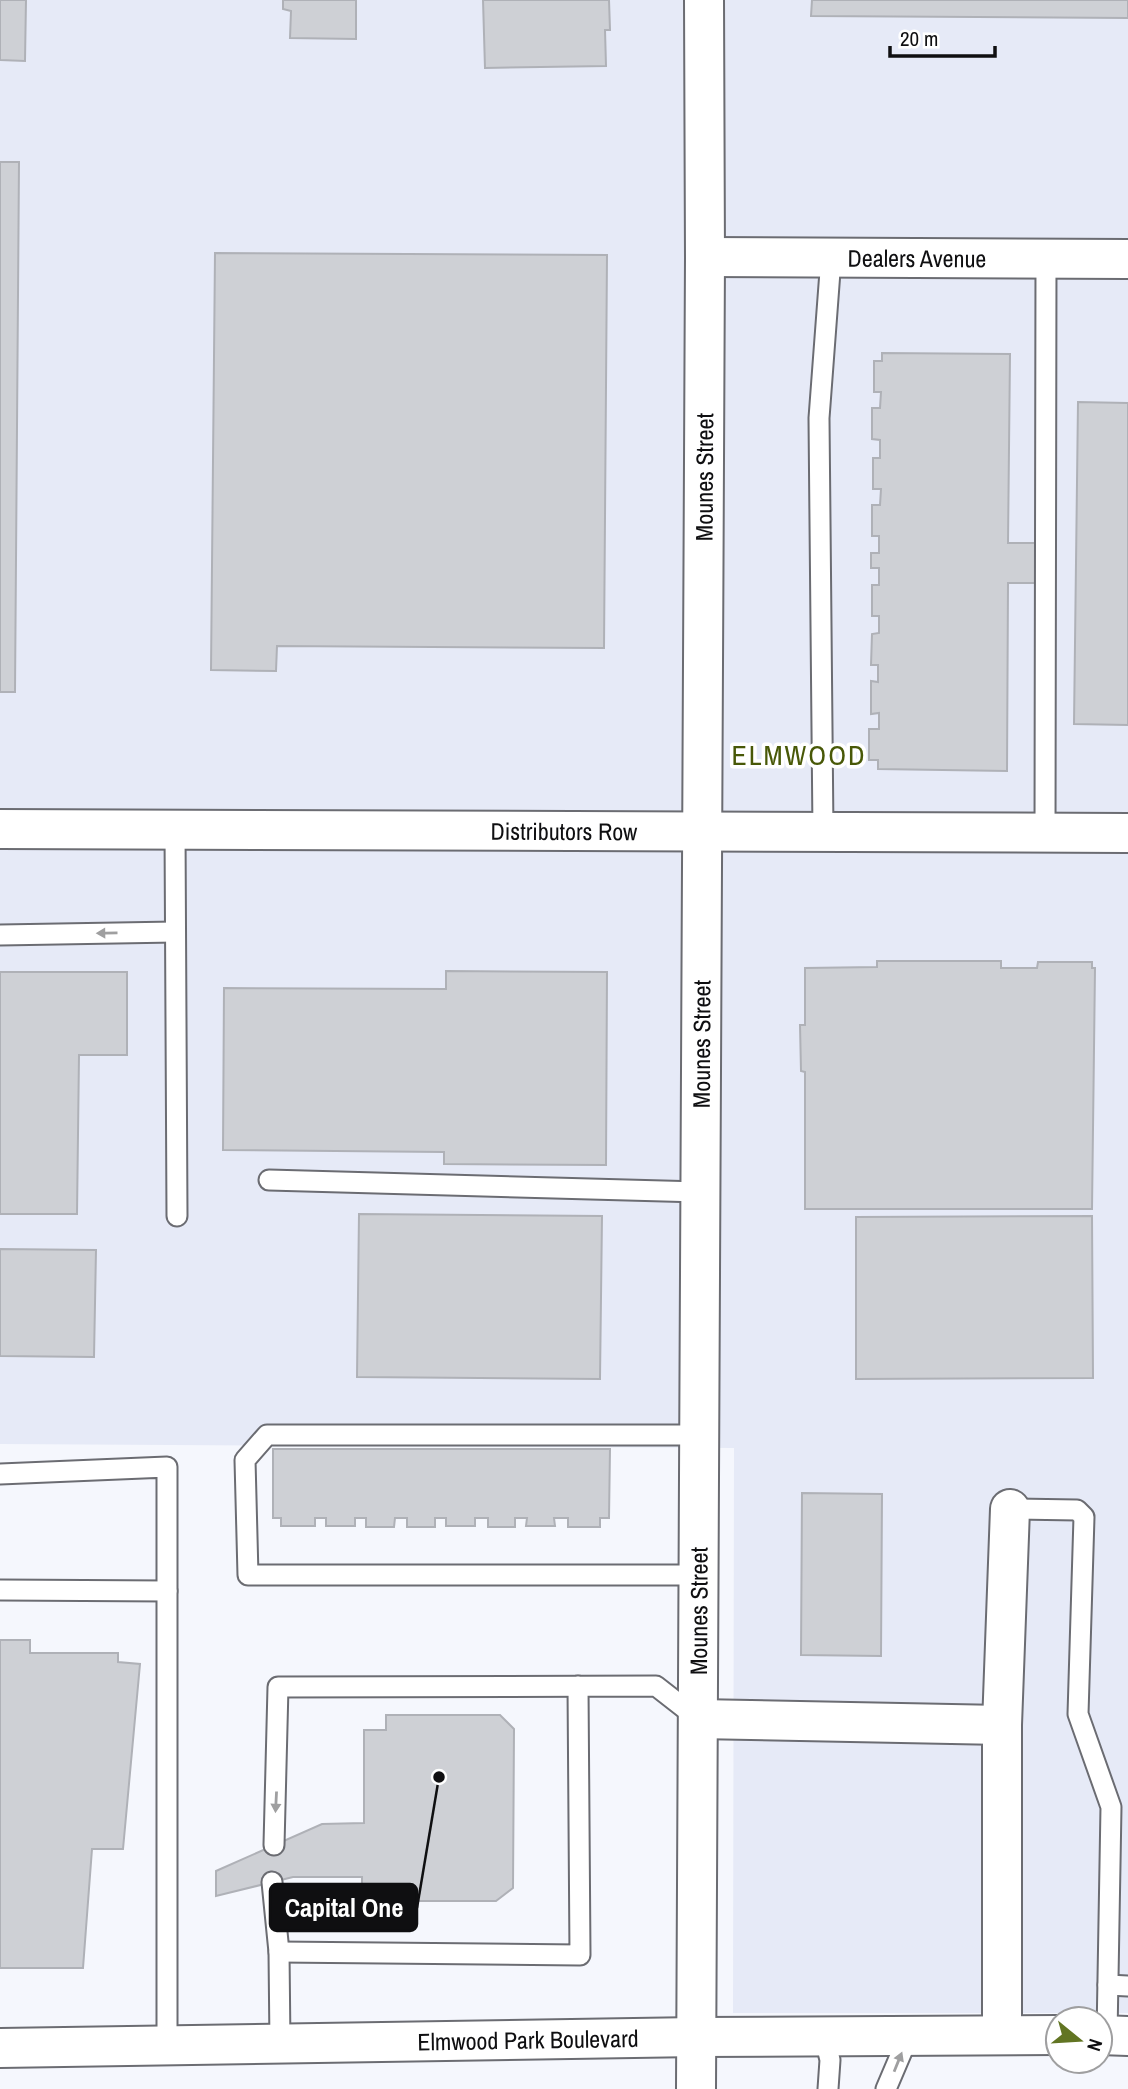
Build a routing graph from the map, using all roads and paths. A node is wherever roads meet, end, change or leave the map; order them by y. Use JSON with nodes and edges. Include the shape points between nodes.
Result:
{"nodes":[{"id":1,"x":704,"y":0,"type":"edge"},
{"id":2,"x":705,"y":257,"type":"junction"},
{"id":3,"x":831,"y":258,"type":"junction"},
{"id":4,"x":1046,"y":259,"type":"junction"},
{"id":5,"x":1128,"y":259,"type":"edge"},
{"id":6,"x":0,"y":828,"type":"edge"},
{"id":7,"x":175,"y":829,"type":"junction"},
{"id":8,"x":701,"y":831,"type":"junction"},
{"id":9,"x":823,"y":832,"type":"junction"},
{"id":10,"x":1045,"y":833,"type":"junction"},
{"id":11,"x":1128,"y":833,"type":"edge"},
{"id":12,"x":176,"y":932,"type":"junction"},
{"id":13,"x":0,"y":935,"type":"edge"},
{"id":14,"x":269,"y":1180,"type":"dead end"},
{"id":15,"x":700,"y":1192,"type":"junction"},
{"id":16,"x":177,"y":1216,"type":"dead end"},
{"id":17,"x":699,"y":1436,"type":"junction"},
{"id":18,"x":0,"y":1474,"type":"edge"},
{"id":19,"x":1010,"y":1509,"type":"joint"},
{"id":20,"x":699,"y":1575,"type":"junction"},
{"id":21,"x":0,"y":1590,"type":"edge"},
{"id":22,"x":167,"y":1591,"type":"junction"},
{"id":23,"x":578,"y":1686,"type":"junction"},
{"id":24,"x":698,"y":1719,"type":"junction"},
{"id":25,"x":1002,"y":1725,"type":"junction"},
{"id":26,"x":274,"y":1845,"type":"dead end"},
{"id":27,"x":272,"y":1882,"type":"dead end"},
{"id":28,"x":279,"y":1952,"type":"junction"},
{"id":29,"x":1118,"y":1985,"type":"edge"},
{"id":30,"x":1114,"y":2018,"type":"edge"},
{"id":31,"x":1002,"y":2034,"type":"junction"},
{"id":32,"x":824,"y":2035,"type":"junction"},
{"id":33,"x":909,"y":2035,"type":"junction"},
{"id":34,"x":1044,"y":2035,"type":"edge"},
{"id":35,"x":697,"y":2037,"type":"junction"},
{"id":36,"x":280,"y":2044,"type":"junction"},
{"id":37,"x":167,"y":2046,"type":"junction"},
{"id":38,"x":0,"y":2048,"type":"edge"},
{"id":39,"x":696,"y":2089,"type":"edge"},
{"id":40,"x":828,"y":2089,"type":"edge"},
{"id":41,"x":886,"y":2089,"type":"edge"}],
"edges":[{"from":1,"to":2,"type":"street","name":"Mounes Street"},
{"from":2,"to":3,"type":"street","name":"Dealers Avenue"},
{"from":2,"to":8,"type":"street","name":"Mounes Street"},
{"from":3,"to":4,"type":"street","name":"Dealers Avenue"},
{"from":3,"to":9,"type":"lane","via":[[819,418]]},
{"from":4,"to":5,"type":"street","name":"Dealers Avenue"},
{"from":4,"to":10,"type":"lane"},
{"from":6,"to":7,"type":"street","name":"Distributors Row"},
{"from":7,"to":8,"type":"street","name":"Distributors Row"},
{"from":7,"to":12,"type":"lane"},
{"from":8,"to":9,"type":"street","name":"Distributors Row"},
{"from":8,"to":15,"type":"street","name":"Mounes Street"},
{"from":9,"to":10,"type":"street","name":"Distributors Row"},
{"from":10,"to":11,"type":"street","name":"Distributors Row"},
{"from":12,"to":13,"type":"lane","one_way":true},
{"from":12,"to":16,"type":"lane"},
{"from":14,"to":15,"type":"lane"},
{"from":15,"to":17,"type":"street","name":"Mounes Street"},
{"from":17,"to":20,"type":"street","name":"Mounes Street"},
{"from":17,"to":20,"type":"lane","via":[[267,1435],[245,1460],[248,1575]]},
{"from":18,"to":22,"type":"lane","via":[[167,1468]]},
{"from":19,"to":25,"type":"street"},
{"from":19,"to":29,"type":"lane","via":[[1077,1510],[1084,1517],[1078,1714],[1111,1807]]},
{"from":20,"to":24,"type":"street","name":"Mounes Street"},
{"from":21,"to":22,"type":"lane"},
{"from":22,"to":37,"type":"lane"},
{"from":23,"to":24,"type":"lane","via":[[656,1686]]},
{"from":23,"to":26,"type":"lane","one_way":true,"via":[[278,1687]]},
{"from":23,"to":28,"type":"lane","via":[[580,1955]]},
{"from":24,"to":25,"type":"street"},
{"from":24,"to":35,"type":"street","name":"Mounes Street"},
{"from":25,"to":31,"type":"street"},
{"from":27,"to":28,"type":"lane"},
{"from":28,"to":36,"type":"lane"},
{"from":29,"to":30,"type":"lane"},
{"from":31,"to":33,"type":"street","name":"Elmwood Park Boulevard"},
{"from":31,"to":34,"type":"street","name":"Elmwood Park Boulevard"},
{"from":32,"to":33,"type":"street","name":"Elmwood Park Boulevard"},
{"from":32,"to":35,"type":"street","name":"Elmwood Park Boulevard"},
{"from":32,"to":40,"type":"lane","via":[[830,2060]]},
{"from":41,"to":33,"type":"lane","one_way":true},
{"from":35,"to":36,"type":"street","name":"Elmwood Park Boulevard"},
{"from":35,"to":39,"type":"street","name":"Mounes Street"},
{"from":36,"to":37,"type":"street","name":"Elmwood Park Boulevard"},
{"from":37,"to":38,"type":"street","name":"Elmwood Park Boulevard"}]}
